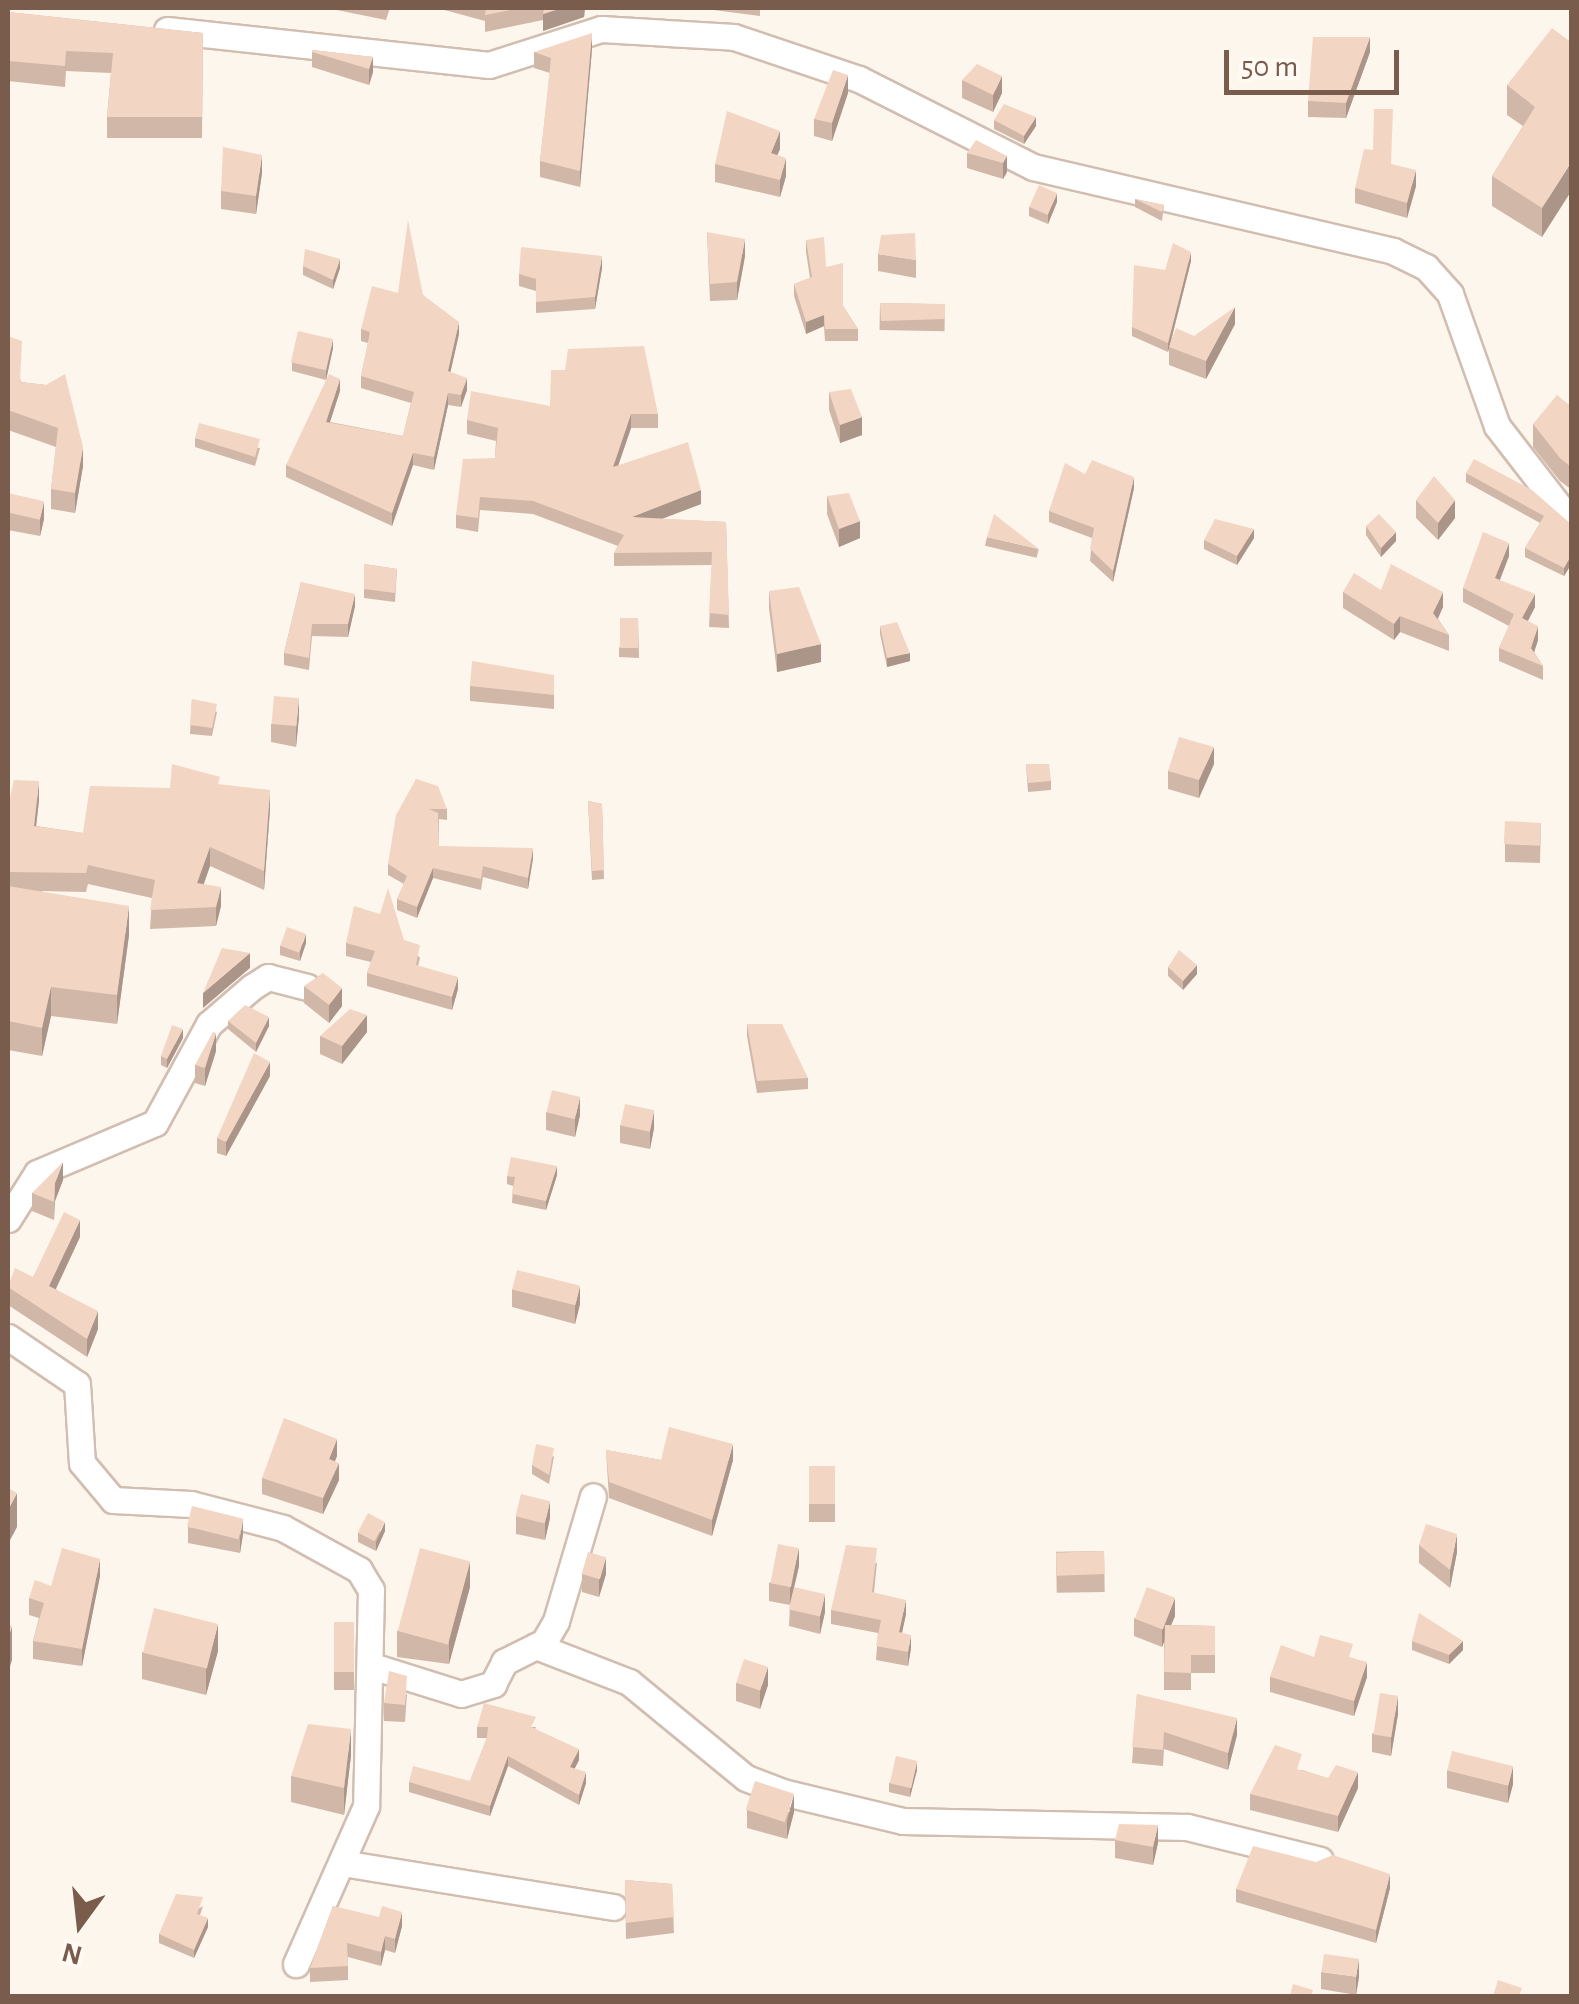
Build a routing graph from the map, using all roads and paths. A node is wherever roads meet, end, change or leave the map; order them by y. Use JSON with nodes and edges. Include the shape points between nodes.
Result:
{"nodes":[{"id":1,"x":138,"y":28,"type":"edge"},
{"id":2,"x":1572,"y":523,"type":"edge"},
{"id":3,"x":307,"y":987,"type":"edge"},
{"id":4,"x":8,"y":1219,"type":"edge"},
{"id":5,"x":8,"y":1337,"type":"edge"},
{"id":6,"x":593,"y":1496,"type":"dead end"},
{"id":7,"x":536,"y":1646,"type":"junction"},
{"id":8,"x":375,"y":1667,"type":"junction"},
{"id":9,"x":1320,"y":1860,"type":"edge"},
{"id":10,"x":342,"y":1863,"type":"junction"},
{"id":11,"x":613,"y":1907,"type":"dead end"},
{"id":12,"x":296,"y":1964,"type":"dead end"}],
"edges":[{"from":1,"to":2,"type":"street","via":[[489,65],[601,29],[734,36],[860,80],[1032,168],[1392,251],[1426,267],[1450,294],[1497,426]]},
{"from":3,"to":4,"type":"street","via":[[268,977],[252,987],[209,1024],[155,1123],[37,1172]]},
{"from":5,"to":8,"type":"street","via":[[77,1384],[82,1463],[113,1500],[191,1504],[283,1528],[359,1570],[371,1590]]},
{"from":6,"to":7,"type":"street","via":[[556,1621]]},
{"from":7,"to":8,"type":"street","via":[[504,1662],[475,1695]]},
{"from":7,"to":9,"type":"street","via":[[629,1682],[736,1771],[782,1792],[903,1821],[1187,1827]]},
{"from":8,"to":10,"type":"street","via":[[366,1806]]},
{"from":10,"to":11,"type":"street"},
{"from":10,"to":12,"type":"street"}]}
